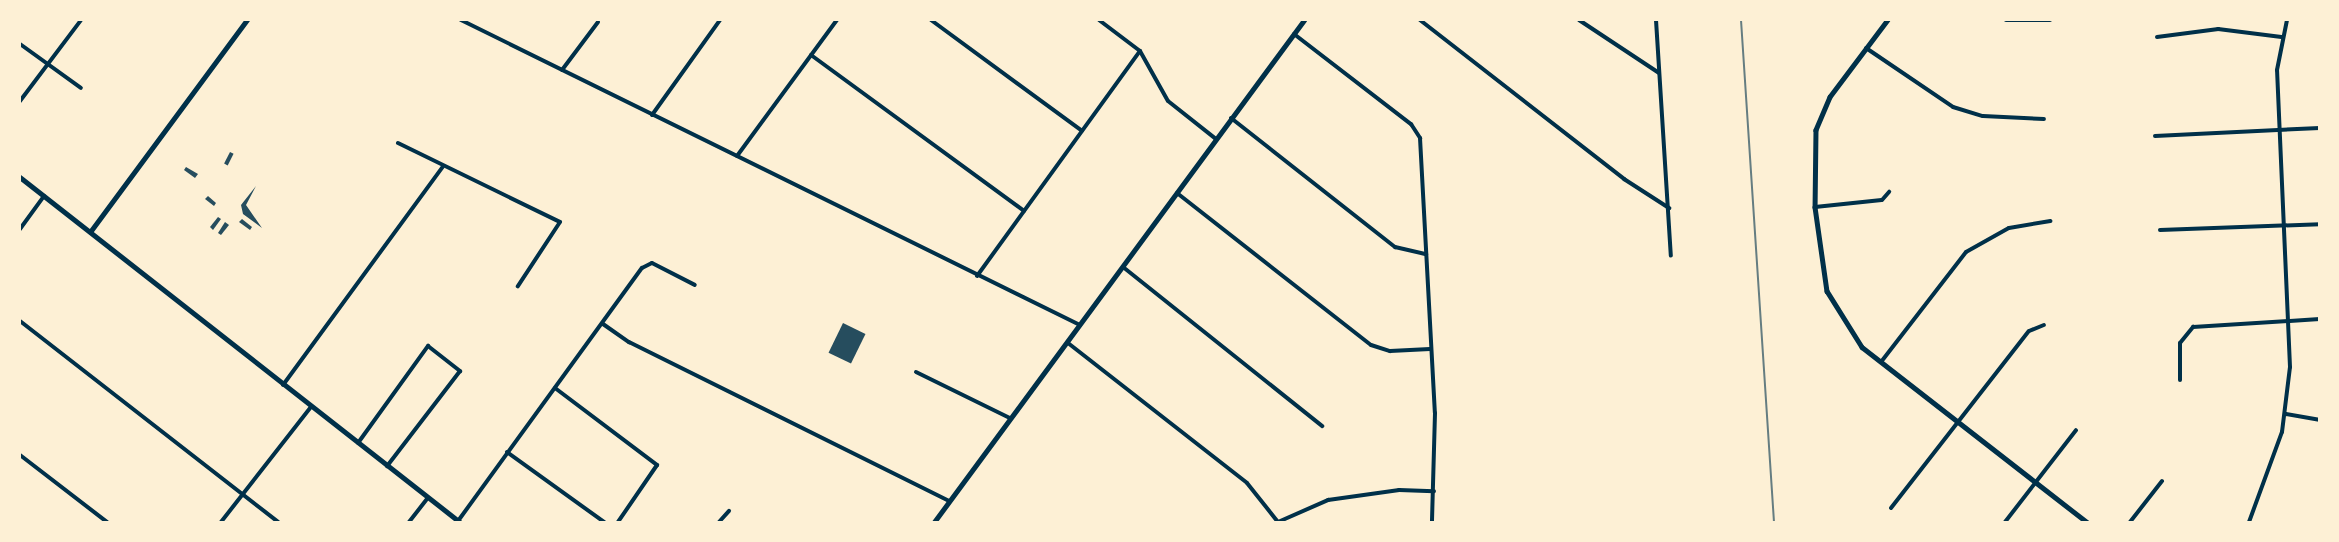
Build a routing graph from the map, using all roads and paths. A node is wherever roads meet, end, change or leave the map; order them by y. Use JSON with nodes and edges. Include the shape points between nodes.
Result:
{"nodes":[{"id":1,"x":81,"y":20,"type":"edge"},
{"id":2,"x":247,"y":20,"type":"edge"},
{"id":3,"x":460,"y":20,"type":"edge"},
{"id":4,"x":720,"y":20,"type":"edge"},
{"id":5,"x":837,"y":20,"type":"edge"},
{"id":6,"x":930,"y":20,"type":"edge"},
{"id":7,"x":1099,"y":20,"type":"edge"},
{"id":8,"x":1304,"y":20,"type":"edge"},
{"id":9,"x":1420,"y":20,"type":"edge"},
{"id":10,"x":1579,"y":20,"type":"edge"},
{"id":11,"x":1656,"y":20,"type":"edge"},
{"id":12,"x":1888,"y":20,"type":"edge"},
{"id":13,"x":2006,"y":20,"type":"edge"},
{"id":14,"x":2050,"y":20,"type":"edge"},
{"id":15,"x":2287,"y":20,"type":"edge"},
{"id":16,"x":598,"y":22,"type":"dead end"},
{"id":17,"x":1294,"y":34,"type":"junction"},
{"id":18,"x":2157,"y":37,"type":"dead end"},
{"id":19,"x":2281,"y":37,"type":"junction"},
{"id":20,"x":20,"y":44,"type":"edge"},
{"id":21,"x":1866,"y":48,"type":"junction"},
{"id":22,"x":1140,"y":51,"type":"junction"},
{"id":23,"x":811,"y":55,"type":"junction"},
{"id":24,"x":48,"y":65,"type":"junction"},
{"id":25,"x":562,"y":70,"type":"junction"},
{"id":26,"x":1659,"y":73,"type":"junction"},
{"id":27,"x":81,"y":88,"type":"dead end"},
{"id":28,"x":20,"y":101,"type":"edge"},
{"id":29,"x":652,"y":114,"type":"junction"},
{"id":30,"x":1231,"y":118,"type":"junction"},
{"id":31,"x":2044,"y":119,"type":"dead end"},
{"id":32,"x":2319,"y":128,"type":"edge"},
{"id":33,"x":2281,"y":129,"type":"junction"},
{"id":34,"x":1082,"y":131,"type":"junction"},
{"id":35,"x":2155,"y":136,"type":"dead end"},
{"id":36,"x":1216,"y":139,"type":"junction"},
{"id":37,"x":398,"y":143,"type":"dead end"},
{"id":38,"x":737,"y":156,"type":"junction"},
{"id":39,"x":443,"y":166,"type":"junction"},
{"id":40,"x":20,"y":177,"type":"edge"},
{"id":41,"x":1889,"y":192,"type":"dead end"},
{"id":42,"x":1177,"y":193,"type":"junction"},
{"id":43,"x":44,"y":196,"type":"junction"},
{"id":44,"x":1815,"y":207,"type":"junction"},
{"id":45,"x":1669,"y":208,"type":"junction"},
{"id":46,"x":1024,"y":211,"type":"junction"},
{"id":47,"x":2050,"y":221,"type":"dead end"},
{"id":48,"x":2319,"y":224,"type":"edge"},
{"id":49,"x":2285,"y":225,"type":"junction"},
{"id":50,"x":20,"y":229,"type":"edge"},
{"id":51,"x":2160,"y":230,"type":"dead end"},
{"id":52,"x":90,"y":232,"type":"junction"},
{"id":53,"x":1426,"y":254,"type":"junction"},
{"id":54,"x":1671,"y":256,"type":"dead end"},
{"id":55,"x":1123,"y":267,"type":"junction"},
{"id":56,"x":977,"y":276,"type":"junction"},
{"id":57,"x":695,"y":285,"type":"dead end"},
{"id":58,"x":519,"y":286,"type":"dead end"},
{"id":59,"x":2319,"y":319,"type":"edge"},
{"id":60,"x":2290,"y":320,"type":"junction"},
{"id":61,"x":20,"y":321,"type":"edge"},
{"id":62,"x":603,"y":324,"type":"junction"},
{"id":63,"x":2044,"y":325,"type":"dead end"},
{"id":64,"x":1081,"y":326,"type":"junction"},
{"id":65,"x":1068,"y":343,"type":"junction"},
{"id":66,"x":1430,"y":349,"type":"junction"},
{"id":67,"x":1881,"y":362,"type":"junction"},
{"id":68,"x":916,"y":372,"type":"dead end"},
{"id":69,"x":2180,"y":380,"type":"dead end"},
{"id":70,"x":283,"y":385,"type":"junction"},
{"id":71,"x":555,"y":388,"type":"junction"},
{"id":72,"x":311,"y":407,"type":"junction"},
{"id":73,"x":2286,"y":414,"type":"junction"},
{"id":74,"x":1011,"y":418,"type":"junction"},
{"id":75,"x":2319,"y":420,"type":"edge"},
{"id":76,"x":1958,"y":422,"type":"junction"},
{"id":77,"x":1322,"y":426,"type":"dead end"},
{"id":78,"x":2076,"y":430,"type":"dead end"},
{"id":79,"x":358,"y":443,"type":"junction"},
{"id":80,"x":507,"y":452,"type":"junction"},
{"id":81,"x":20,"y":455,"type":"edge"},
{"id":82,"x":387,"y":466,"type":"junction"},
{"id":83,"x":2162,"y":481,"type":"dead end"},
{"id":84,"x":2036,"y":483,"type":"junction"},
{"id":85,"x":1434,"y":491,"type":"junction"},
{"id":86,"x":243,"y":495,"type":"junction"},
{"id":87,"x":428,"y":498,"type":"junction"},
{"id":88,"x":950,"y":501,"type":"junction"},
{"id":89,"x":1891,"y":508,"type":"dead end"},
{"id":90,"x":729,"y":511,"type":"dead end"},
{"id":91,"x":107,"y":522,"type":"edge"},
{"id":92,"x":221,"y":522,"type":"edge"},
{"id":93,"x":278,"y":522,"type":"edge"},
{"id":94,"x":409,"y":522,"type":"edge"},
{"id":95,"x":459,"y":522,"type":"edge"},
{"id":96,"x":604,"y":522,"type":"edge"},
{"id":97,"x":618,"y":522,"type":"edge"},
{"id":98,"x":719,"y":522,"type":"edge"},
{"id":99,"x":934,"y":522,"type":"edge"},
{"id":100,"x":1278,"y":522,"type":"edge"},
{"id":101,"x":1432,"y":522,"type":"edge"},
{"id":102,"x":2005,"y":522,"type":"edge"},
{"id":103,"x":2087,"y":522,"type":"edge"},
{"id":104,"x":2130,"y":522,"type":"edge"},
{"id":105,"x":2249,"y":522,"type":"edge"}],
"edges":[{"from":1,"to":24,"type":"street"},
{"from":2,"to":52,"type":"street"},
{"from":3,"to":25,"type":"street"},
{"from":4,"to":29,"type":"street"},
{"from":5,"to":23,"type":"street"},
{"from":6,"to":34,"type":"street"},
{"from":7,"to":22,"type":"street"},
{"from":8,"to":17,"type":"main road"},
{"from":9,"to":45,"type":"street","via":[[1624,179]]},
{"from":10,"to":26,"type":"street"},
{"from":11,"to":26,"type":"street"},
{"from":12,"to":21,"type":"street"},
{"from":13,"to":14,"type":"street"},
{"from":15,"to":19,"type":"street"},
{"from":16,"to":25,"type":"street"},
{"from":17,"to":30,"type":"main road"},
{"from":17,"to":53,"type":"street","via":[[1418,130]]},
{"from":18,"to":19,"type":"street","via":[[2218,29]]},
{"from":19,"to":33,"type":"street"},
{"from":20,"to":24,"type":"street"},
{"from":21,"to":31,"type":"street","via":[[1921,91],[1959,110]]},
{"from":21,"to":44,"type":"street","via":[[1830,97],[1816,130]]},
{"from":22,"to":34,"type":"street"},
{"from":22,"to":36,"type":"street","via":[[1168,101]]},
{"from":23,"to":38,"type":"street"},
{"from":23,"to":46,"type":"street"},
{"from":24,"to":27,"type":"street"},
{"from":24,"to":28,"type":"street"},
{"from":25,"to":29,"type":"street"},
{"from":26,"to":45,"type":"street"},
{"from":29,"to":38,"type":"street"},
{"from":30,"to":36,"type":"main road"},
{"from":30,"to":53,"type":"street","via":[[1395,247]]},
{"from":32,"to":33,"type":"street"},
{"from":33,"to":35,"type":"street"},
{"from":33,"to":49,"type":"street"},
{"from":34,"to":46,"type":"street"},
{"from":36,"to":42,"type":"main road"},
{"from":37,"to":39,"type":"street"},
{"from":38,"to":56,"type":"street"},
{"from":39,"to":58,"type":"street","via":[[560,222],[557,234]]},
{"from":39,"to":70,"type":"street"},
{"from":40,"to":43,"type":"street"},
{"from":41,"to":44,"type":"street","via":[[1882,200]]},
{"from":42,"to":55,"type":"main road"},
{"from":42,"to":66,"type":"street","via":[[1371,345],[1390,351]]},
{"from":43,"to":50,"type":"street"},
{"from":43,"to":52,"type":"street"},
{"from":44,"to":67,"type":"street","via":[[1820,265],[1833,305],[1855,339]]},
{"from":45,"to":54,"type":"street"},
{"from":46,"to":56,"type":"street"},
{"from":47,"to":67,"type":"street","via":[[2009,228],[1966,252]]},
{"from":48,"to":49,"type":"street"},
{"from":49,"to":51,"type":"street"},
{"from":49,"to":60,"type":"street"},
{"from":52,"to":70,"type":"street"},
{"from":53,"to":66,"type":"street"},
{"from":55,"to":64,"type":"main road"},
{"from":55,"to":77,"type":"street"},
{"from":56,"to":64,"type":"street"},
{"from":57,"to":62,"type":"street","via":[[659,266],[642,267]]},
{"from":59,"to":60,"type":"street"},
{"from":60,"to":69,"type":"street","via":[[2193,327],[2179,345]]},
{"from":60,"to":73,"type":"street"},
{"from":61,"to":86,"type":"street"},
{"from":62,"to":71,"type":"street"},
{"from":62,"to":88,"type":"street","via":[[629,342]]},
{"from":63,"to":76,"type":"street","via":[[2029,331]]},
{"from":64,"to":65,"type":"main road"},
{"from":65,"to":74,"type":"main road"},
{"from":65,"to":100,"type":"street","via":[[1247,483]]},
{"from":66,"to":85,"type":"street"},
{"from":67,"to":76,"type":"street"},
{"from":68,"to":74,"type":"street"},
{"from":70,"to":72,"type":"street"},
{"from":71,"to":80,"type":"street"},
{"from":71,"to":97,"type":"street","via":[[657,465]]},
{"from":72,"to":79,"type":"street"},
{"from":72,"to":86,"type":"street"},
{"from":73,"to":75,"type":"street"},
{"from":73,"to":105,"type":"street","via":[[2269,476]]},
{"from":74,"to":88,"type":"main road"},
{"from":76,"to":84,"type":"street"},
{"from":76,"to":89,"type":"street"},
{"from":78,"to":84,"type":"street"},
{"from":79,"to":82,"type":"street"},
{"from":79,"to":82,"type":"street","via":[[428,346],[460,371]]},
{"from":80,"to":95,"type":"street"},
{"from":80,"to":96,"type":"street"},
{"from":81,"to":91,"type":"street"},
{"from":82,"to":87,"type":"street"},
{"from":83,"to":104,"type":"street"},
{"from":84,"to":102,"type":"street"},
{"from":84,"to":103,"type":"street"},
{"from":85,"to":100,"type":"street","via":[[1399,490],[1328,500]]},
{"from":85,"to":101,"type":"street"},
{"from":86,"to":92,"type":"street"},
{"from":86,"to":93,"type":"street"},
{"from":87,"to":94,"type":"street"},
{"from":87,"to":95,"type":"street"},
{"from":88,"to":99,"type":"main road"},
{"from":90,"to":98,"type":"street"}]}
